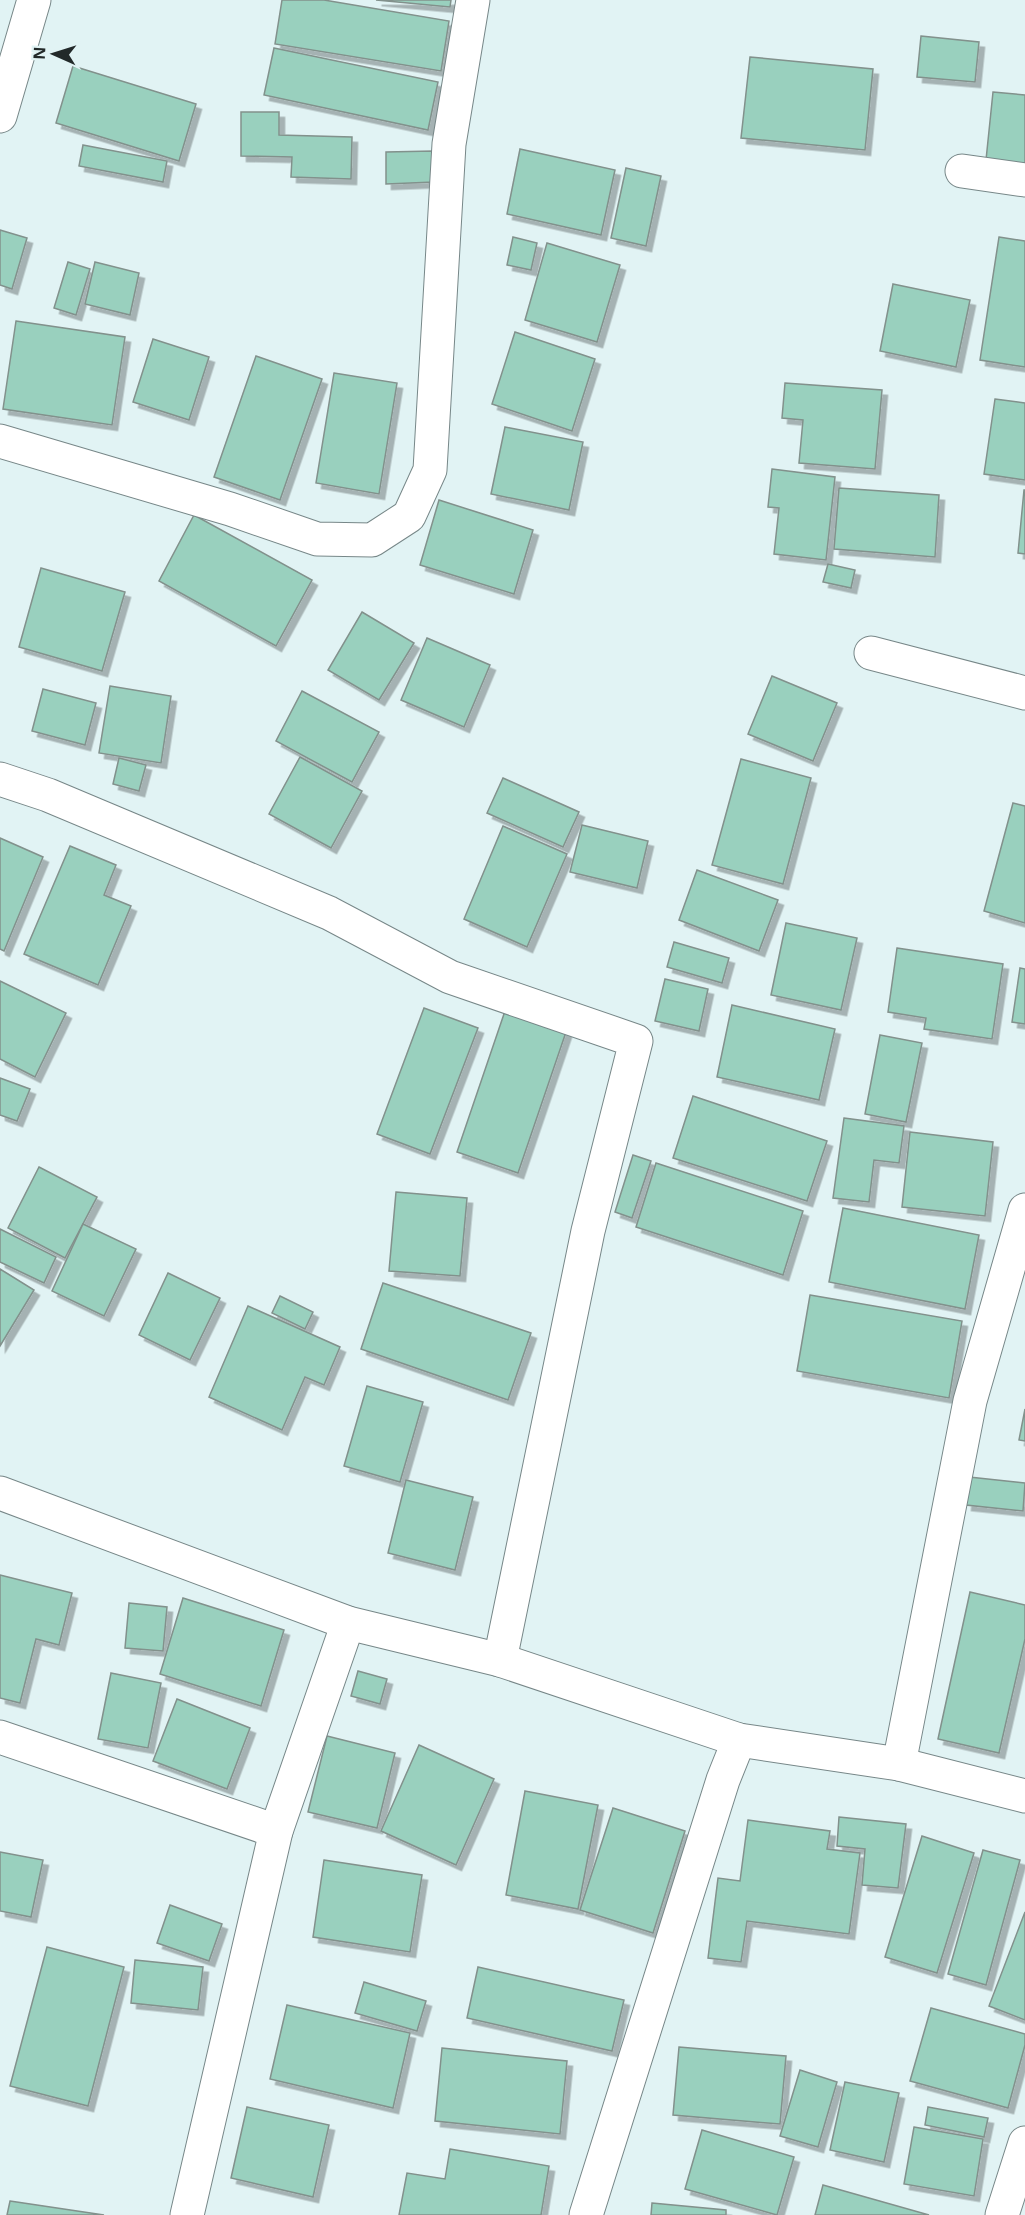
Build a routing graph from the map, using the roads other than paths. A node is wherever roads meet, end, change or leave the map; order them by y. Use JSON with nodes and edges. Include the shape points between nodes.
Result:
{"nodes":[{"id":1,"x":34,"y":0,"type":"edge"},
{"id":2,"x":473,"y":0,"type":"edge"},
{"id":3,"x":0,"y":116,"type":"edge"},
{"id":4,"x":962,"y":171,"type":"dead end"},
{"id":5,"x":1025,"y":180,"type":"edge"},
{"id":6,"x":0,"y":441,"type":"edge"},
{"id":7,"x":871,"y":653,"type":"dead end"},
{"id":8,"x":1025,"y":693,"type":"edge"},
{"id":9,"x":0,"y":779,"type":"edge"},
{"id":10,"x":1025,"y":1210,"type":"edge"},
{"id":11,"x":0,"y":1492,"type":"edge"},
{"id":12,"x":348,"y":1623,"type":"junction"},
{"id":13,"x":500,"y":1660,"type":"junction"},
{"id":14,"x":0,"y":1737,"type":"edge"},
{"id":15,"x":739,"y":1740,"type":"junction"},
{"id":16,"x":899,"y":1764,"type":"junction"},
{"id":17,"x":1025,"y":1796,"type":"edge"},
{"id":18,"x":276,"y":1831,"type":"junction"},
{"id":19,"x":1025,"y":2143,"type":"edge"},
{"id":20,"x":187,"y":2215,"type":"edge"},
{"id":21,"x":586,"y":2215,"type":"edge"},
{"id":22,"x":1002,"y":2215,"type":"edge"}],
"edges":[{"from":1,"to":3,"type":"street"},
{"from":2,"to":6,"type":"street","via":[[450,144],[430,470],[410,516],[372,540],[317,539]]},
{"from":4,"to":5,"type":"street"},
{"from":7,"to":8,"type":"street"},
{"from":9,"to":13,"type":"street","via":[[48,795],[329,913],[450,977],[636,1041],[588,1231]]},
{"from":10,"to":16,"type":"street","via":[[970,1401]]},
{"from":11,"to":12,"type":"street"},
{"from":12,"to":13,"type":"street"},
{"from":12,"to":18,"type":"street"},
{"from":13,"to":15,"type":"street"},
{"from":14,"to":18,"type":"street"},
{"from":15,"to":16,"type":"street"},
{"from":15,"to":21,"type":"street"},
{"from":16,"to":17,"type":"street"},
{"from":18,"to":20,"type":"street"},
{"from":19,"to":22,"type":"street"}]}
